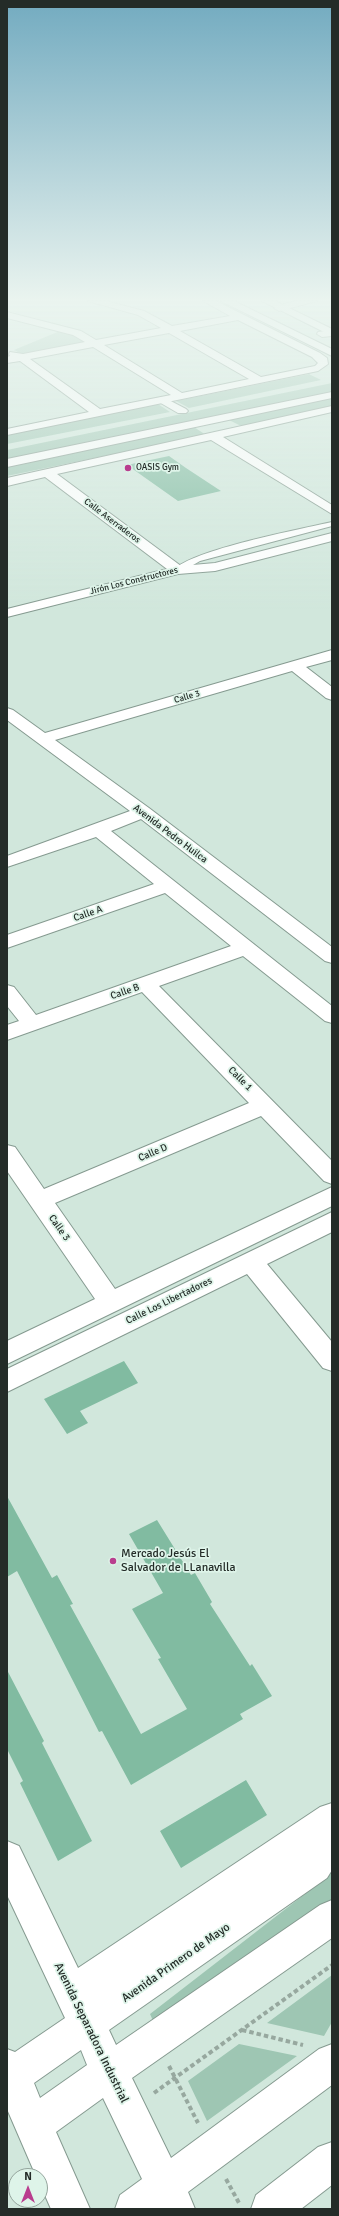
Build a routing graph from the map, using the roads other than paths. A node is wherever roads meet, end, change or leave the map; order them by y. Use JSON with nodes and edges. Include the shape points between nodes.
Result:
{"nodes":[{"id":1,"x":86,"y":404,"type":"edge"},
{"id":2,"x":141,"y":404,"type":"edge"},
{"id":3,"x":171,"y":404,"type":"edge"},
{"id":4,"x":287,"y":404,"type":"edge"},
{"id":5,"x":196,"y":408,"type":"dead end"},
{"id":6,"x":332,"y":409,"type":"edge"},
{"id":7,"x":182,"y":411,"type":"junction"},
{"id":8,"x":98,"y":413,"type":"junction"},
{"id":9,"x":168,"y":414,"type":"dead end"},
{"id":10,"x":194,"y":424,"type":"junction"},
{"id":11,"x":8,"y":431,"type":"edge"},
{"id":12,"x":213,"y":436,"type":"junction"},
{"id":13,"x":7,"y":463,"type":"edge"},
{"id":14,"x":47,"y":473,"type":"junction"},
{"id":15,"x":7,"y":482,"type":"edge"},
{"id":16,"x":332,"y":510,"type":"edge"},
{"id":17,"x":332,"y":524,"type":"edge"},
{"id":18,"x":332,"y":537,"type":"edge"},
{"id":19,"x":178,"y":570,"type":"junction"},
{"id":20,"x":7,"y":613,"type":"edge"},
{"id":21,"x":332,"y":655,"type":"edge"},
{"id":22,"x":295,"y":666,"type":"junction"},
{"id":23,"x":332,"y":695,"type":"edge"},
{"id":24,"x":7,"y":713,"type":"edge"},
{"id":25,"x":41,"y":739,"type":"junction"},
{"id":26,"x":143,"y":812,"type":"junction"},
{"id":27,"x":98,"y":830,"type":"junction"},
{"id":28,"x":7,"y":862,"type":"edge"},
{"id":29,"x":168,"y":885,"type":"junction"},
{"id":30,"x":7,"y":942,"type":"edge"},
{"id":31,"x":243,"y":948,"type":"junction"},
{"id":32,"x":332,"y":957,"type":"edge"},
{"id":33,"x":146,"y":984,"type":"junction"},
{"id":34,"x":7,"y":992,"type":"edge"},
{"id":35,"x":332,"y":1016,"type":"edge"},
{"id":36,"x":32,"y":1024,"type":"junction"},
{"id":37,"x":7,"y":1033,"type":"edge"},
{"id":38,"x":266,"y":1105,"type":"junction"},
{"id":39,"x":7,"y":1153,"type":"edge"},
{"id":40,"x":332,"y":1174,"type":"edge"},
{"id":41,"x":332,"y":1196,"type":"edge"},
{"id":42,"x":40,"y":1200,"type":"junction"},
{"id":43,"x":332,"y":1221,"type":"edge"},
{"id":44,"x":250,"y":1261,"type":"junction"},
{"id":45,"x":112,"y":1303,"type":"junction"},
{"id":46,"x":328,"y":1349,"type":"edge"},
{"id":47,"x":7,"y":1353,"type":"edge"},
{"id":48,"x":7,"y":1381,"type":"edge"},
{"id":49,"x":332,"y":1819,"type":"edge"},
{"id":50,"x":332,"y":1840,"type":"edge"},
{"id":51,"x":7,"y":1858,"type":"edge"},
{"id":52,"x":332,"y":1917,"type":"edge"},
{"id":53,"x":72,"y":1993,"type":"junction"},
{"id":54,"x":87,"y":2024,"type":"junction"},
{"id":55,"x":321,"y":2054,"type":"edge"},
{"id":56,"x":9,"y":2072,"type":"edge"},
{"id":57,"x":110,"y":2072,"type":"junction"},
{"id":58,"x":33,"y":2125,"type":"junction"},
{"id":59,"x":332,"y":2161,"type":"edge"},
{"id":60,"x":170,"y":2198,"type":"edge"},
{"id":61,"x":71,"y":2209,"type":"edge"},
{"id":62,"x":134,"y":2209,"type":"edge"},
{"id":63,"x":270,"y":2209,"type":"edge"}],
"edges":[{"from":1,"to":8,"type":"street"},
{"from":2,"to":8,"type":"street"},
{"from":3,"to":7,"type":"street"},
{"from":4,"to":10,"type":"street"},
{"from":5,"to":7,"type":"street"},
{"from":6,"to":12,"type":"street"},
{"from":7,"to":9,"type":"street"},
{"from":8,"to":11,"type":"street"},
{"from":10,"to":12,"type":"street"},
{"from":10,"to":13,"type":"street"},
{"from":12,"to":14,"type":"street"},
{"from":12,"to":16,"type":"street"},
{"from":14,"to":15,"type":"street"},
{"from":14,"to":19,"type":"street","name":"Calle Aserraderos"},
{"from":17,"to":19,"type":"lane","via":[[196,559]]},
{"from":18,"to":19,"type":"street","name":"Jirón Los Constructores","via":[[215,567]]},
{"from":19,"to":20,"type":"street","name":"Jirón Los Constructores"},
{"from":21,"to":22,"type":"street","name":"Calle 3"},
{"from":22,"to":23,"type":"street"},
{"from":22,"to":25,"type":"street","name":"Calle 3"},
{"from":24,"to":25,"type":"street","name":"Avenida Pedro Huilca"},
{"from":25,"to":26,"type":"street","name":"Avenida Pedro Huilca"},
{"from":26,"to":27,"type":"street"},
{"from":26,"to":32,"type":"street","name":"Avenida Pedro Huilca"},
{"from":27,"to":28,"type":"street"},
{"from":27,"to":29,"type":"street"},
{"from":29,"to":30,"type":"street","name":"Calle A"},
{"from":29,"to":31,"type":"street"},
{"from":31,"to":33,"type":"street","name":"Calle B"},
{"from":31,"to":35,"type":"street"},
{"from":33,"to":36,"type":"street","name":"Calle B"},
{"from":33,"to":38,"type":"street","name":"Calle 1"},
{"from":34,"to":36,"type":"street"},
{"from":36,"to":37,"type":"street","name":"Calle B"},
{"from":38,"to":40,"type":"street","name":"Calle 1"},
{"from":38,"to":42,"type":"street","name":"Calle D"},
{"from":39,"to":42,"type":"street","name":"Calle 3"},
{"from":41,"to":45,"type":"street"},
{"from":42,"to":45,"type":"street","name":"Calle 3"},
{"from":43,"to":44,"type":"street","name":"Calle Los Libertadores"},
{"from":44,"to":46,"type":"street"},
{"from":44,"to":48,"type":"street","name":"Calle Los Libertadores"},
{"from":45,"to":47,"type":"street"},
{"from":49,"to":53,"type":"street"},
{"from":50,"to":54,"type":"street","name":"Avenida Primero de Mayo","via":[[315,1866]]},
{"from":51,"to":53,"type":"street","name":"Avenida Separadora Industrial"},
{"from":52,"to":57,"type":"street"},
{"from":53,"to":54,"type":"street","name":"Avenida Separadora Industrial"},
{"from":54,"to":56,"type":"street","name":"Avenida Primero de Mayo"},
{"from":54,"to":57,"type":"street","name":"Avenida Separadora Industrial"},
{"from":55,"to":60,"type":"street","via":[[212,2151]]},
{"from":56,"to":58,"type":"street"},
{"from":57,"to":58,"type":"street"},
{"from":57,"to":60,"type":"street","name":"Avenida Separadora Industrial"},
{"from":58,"to":61,"type":"street"},
{"from":59,"to":63,"type":"street"},
{"from":60,"to":62,"type":"street"}]}
